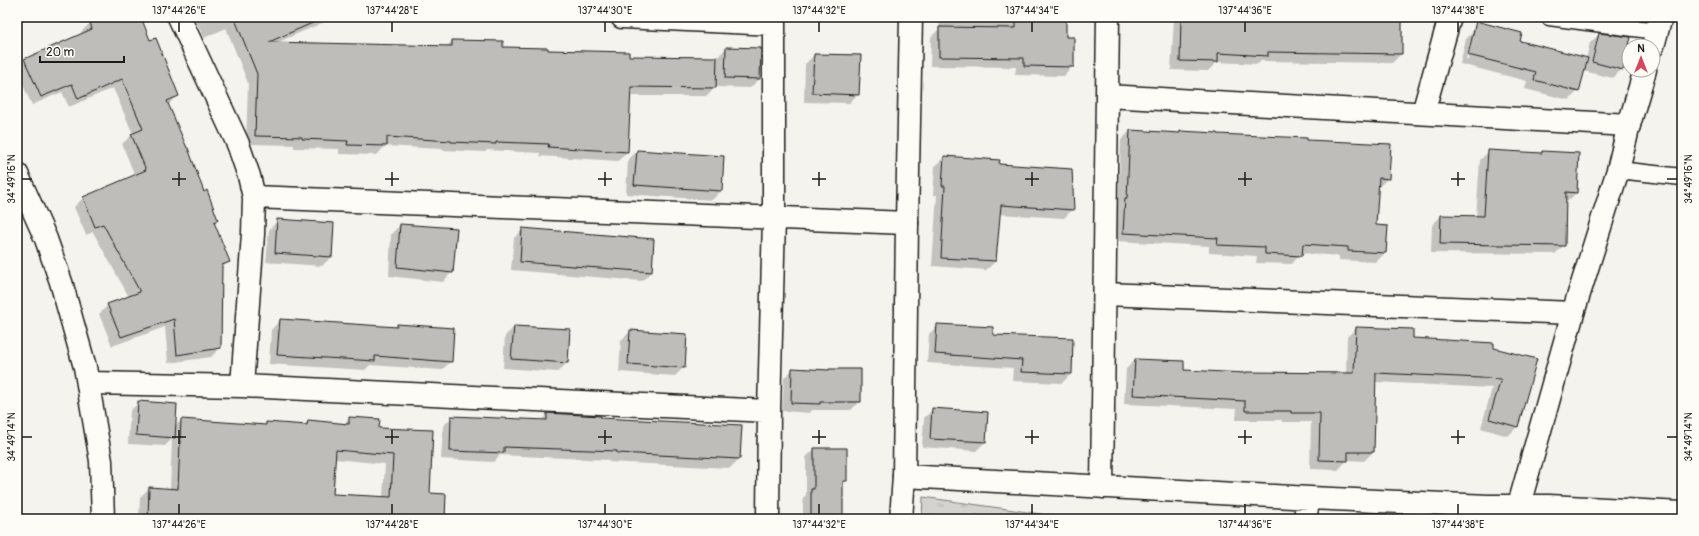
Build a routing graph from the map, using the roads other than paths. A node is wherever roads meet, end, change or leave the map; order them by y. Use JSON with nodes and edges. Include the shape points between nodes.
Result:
{"nodes":[{"id":1,"x":179,"y":17,"type":"edge"},
{"id":2,"x":622,"y":17,"type":"edge"},
{"id":3,"x":911,"y":17,"type":"edge"},
{"id":4,"x":1108,"y":17,"type":"edge"},
{"id":5,"x":1450,"y":17,"type":"edge"},
{"id":6,"x":1550,"y":17,"type":"edge"},
{"id":7,"x":774,"y":20,"type":"edge"},
{"id":8,"x":1657,"y":31,"type":"edge"},
{"id":9,"x":1643,"y":78,"type":"edge"},
{"id":10,"x":1107,"y":96,"type":"junction"},
{"id":11,"x":1423,"y":113,"type":"junction"},
{"id":12,"x":1629,"y":126,"type":"junction"},
{"id":13,"x":1618,"y":170,"type":"junction"},
{"id":14,"x":17,"y":174,"type":"edge"},
{"id":15,"x":1682,"y":177,"type":"edge"},
{"id":16,"x":254,"y":197,"type":"junction"},
{"id":17,"x":774,"y":218,"type":"junction"},
{"id":18,"x":907,"y":223,"type":"junction"},
{"id":19,"x":1105,"y":294,"type":"junction"},
{"id":20,"x":1573,"y":313,"type":"junction"},
{"id":21,"x":89,"y":383,"type":"junction"},
{"id":22,"x":242,"y":386,"type":"junction"},
{"id":23,"x":769,"y":411,"type":"junction"},
{"id":24,"x":904,"y":476,"type":"junction"},
{"id":25,"x":1102,"y":487,"type":"junction"},
{"id":26,"x":1310,"y":498,"type":"junction"},
{"id":27,"x":1517,"y":513,"type":"edge"},
{"id":28,"x":1682,"y":513,"type":"edge"},
{"id":29,"x":103,"y":519,"type":"edge"},
{"id":30,"x":768,"y":519,"type":"edge"},
{"id":31,"x":901,"y":519,"type":"edge"},
{"id":32,"x":1304,"y":519,"type":"edge"}],
"edges":[{"from":1,"to":16,"type":"street","via":[[238,144]]},
{"from":2,"to":7,"type":"street"},
{"from":3,"to":18,"type":"street"},
{"from":4,"to":10,"type":"street"},
{"from":5,"to":11,"type":"street"},
{"from":6,"to":8,"type":"lane"},
{"from":7,"to":17,"type":"street"},
{"from":9,"to":12,"type":"street"},
{"from":10,"to":11,"type":"street"},
{"from":10,"to":19,"type":"street"},
{"from":11,"to":12,"type":"street"},
{"from":12,"to":13,"type":"street"},
{"from":13,"to":15,"type":"lane"},
{"from":13,"to":20,"type":"street"},
{"from":14,"to":21,"type":"street","via":[[46,238],[78,336]]},
{"from":16,"to":17,"type":"street"},
{"from":16,"to":22,"type":"street"},
{"from":17,"to":18,"type":"street"},
{"from":17,"to":23,"type":"street"},
{"from":18,"to":24,"type":"street"},
{"from":19,"to":20,"type":"street"},
{"from":19,"to":25,"type":"street"},
{"from":20,"to":27,"type":"street"},
{"from":21,"to":22,"type":"street"},
{"from":21,"to":29,"type":"street","via":[[101,461]]},
{"from":22,"to":23,"type":"street"},
{"from":23,"to":30,"type":"street"},
{"from":24,"to":25,"type":"street"},
{"from":24,"to":31,"type":"street"},
{"from":25,"to":26,"type":"street"},
{"from":26,"to":27,"type":"street"},
{"from":26,"to":32,"type":"street"},
{"from":27,"to":28,"type":"street","via":[[1549,506]]}]}
